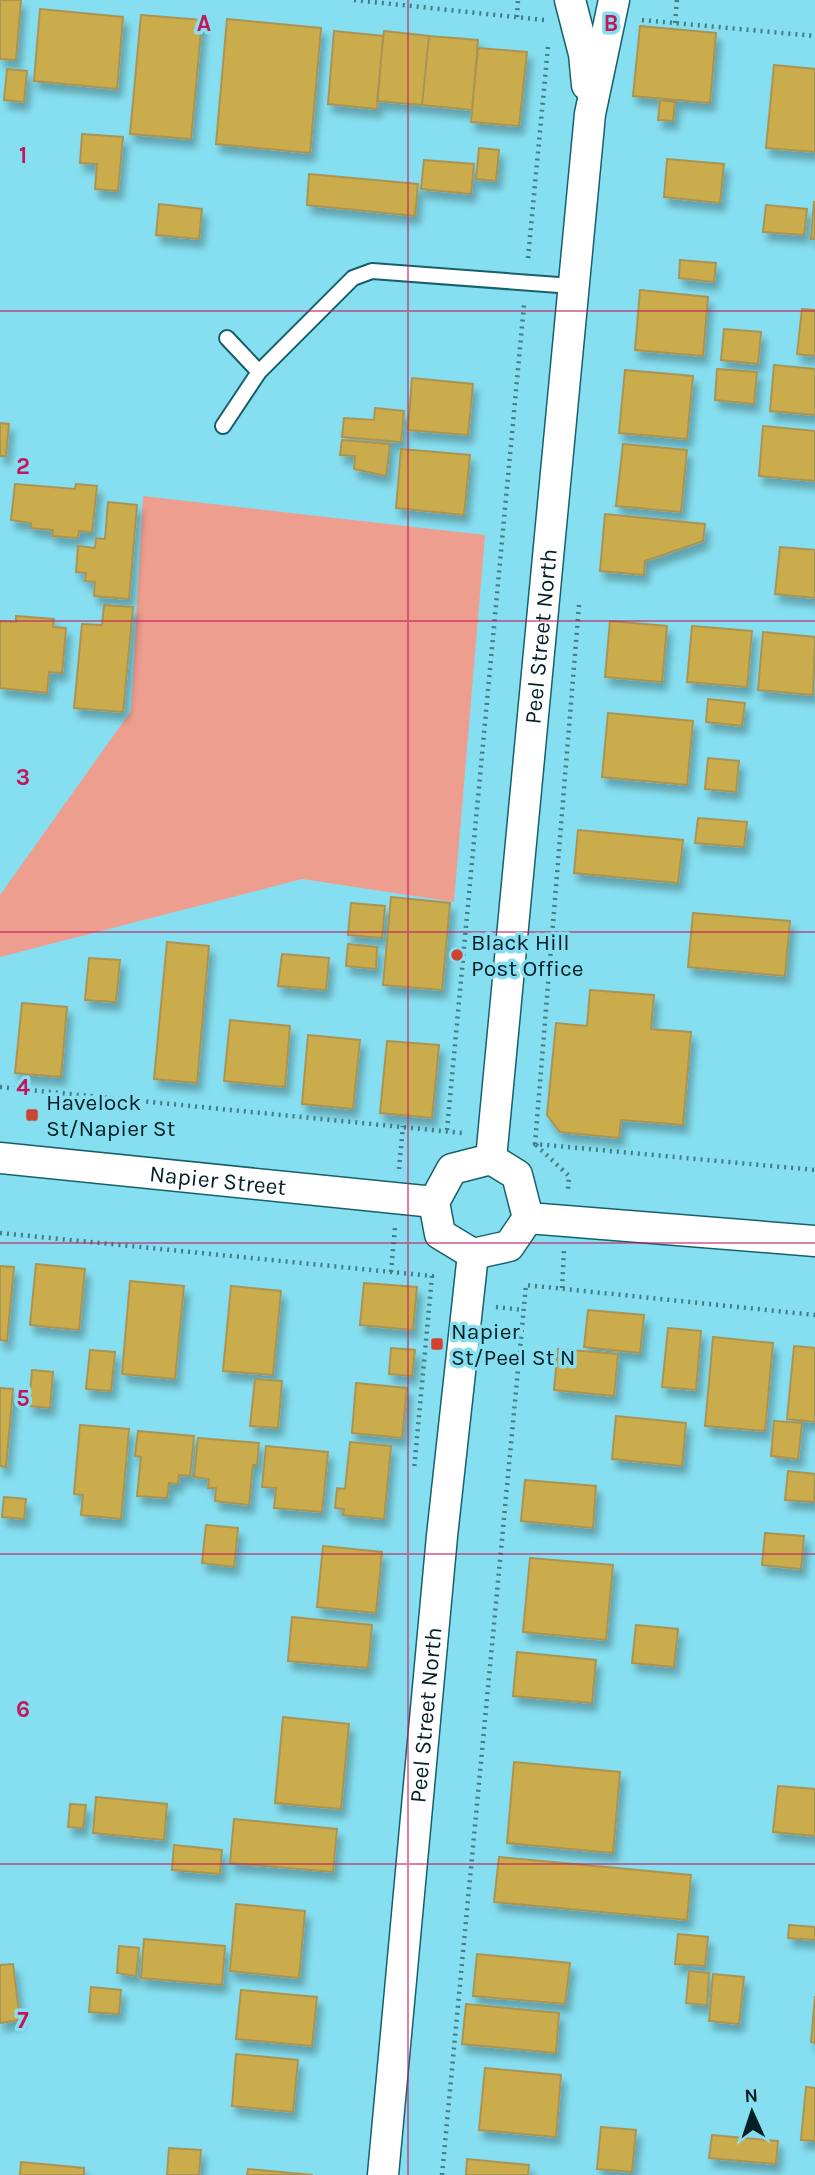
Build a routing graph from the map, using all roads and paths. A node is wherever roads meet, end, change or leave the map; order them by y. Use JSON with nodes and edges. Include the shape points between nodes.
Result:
{"nodes":[{"id":1,"x":354,"y":0,"type":"edge"},
{"id":2,"x":518,"y":0,"type":"edge"},
{"id":3,"x":570,"y":0,"type":"edge"},
{"id":4,"x":677,"y":0,"type":"edge"},
{"id":5,"x":621,"y":10,"type":"edge"},
{"id":6,"x":517,"y":17,"type":"junction"},
{"id":7,"x":675,"y":23,"type":"junction"},
{"id":8,"x":550,"y":28,"type":"dead end"},
{"id":9,"x":549,"y":35,"type":"dead end"},
{"id":10,"x":815,"y":36,"type":"edge"},
{"id":11,"x":590,"y":114,"type":"junction"},
{"id":12,"x":526,"y":281,"type":"junction"},
{"id":13,"x":572,"y":286,"type":"junction"},
{"id":14,"x":227,"y":338,"type":"dead end"},
{"id":15,"x":259,"y":372,"type":"junction"},
{"id":16,"x":223,"y":426,"type":"dead end"},
{"id":17,"x":0,"y":1087,"type":"edge"},
{"id":18,"x":536,"y":1144,"type":"dead end"},
{"id":19,"x":0,"y":1158,"type":"edge"},
{"id":20,"x":491,"y":1159,"type":"junction"},
{"id":21,"x":815,"y":1170,"type":"edge"},
{"id":22,"x":434,"y":1202,"type":"junction"},
{"id":23,"x":528,"y":1218,"type":"junction"},
{"id":24,"x":0,"y":1233,"type":"edge"},
{"id":25,"x":815,"y":1241,"type":"edge"},
{"id":26,"x":473,"y":1254,"type":"junction"},
{"id":27,"x":432,"y":1276,"type":"dead end"},
{"id":28,"x":815,"y":1315,"type":"edge"},
{"id":29,"x":383,"y":2175,"type":"edge"},
{"id":30,"x":442,"y":2175,"type":"edge"}],
"edges":[{"from":1,"to":6,"type":"path"},
{"from":2,"to":6,"type":"path"},
{"from":3,"to":11,"type":"street","name":"Peel Street North","via":[[584,54]]},
{"from":4,"to":7,"type":"path"},
{"from":5,"to":7,"type":"path"},
{"from":5,"to":11,"type":"street","name":"Peel Street North"},
{"from":6,"to":8,"type":"path","via":[[550,20]]},
{"from":7,"to":10,"type":"path"},
{"from":9,"to":12,"type":"path"},
{"from":11,"to":13,"type":"street","name":"Peel Street North"},
{"from":12,"to":13,"type":"lane"},
{"from":12,"to":15,"type":"lane","via":[[362,272]]},
{"from":12,"to":17,"type":"path","via":[[447,1130]]},
{"from":13,"to":20,"type":"street","name":"Peel Street North"},
{"from":14,"to":15,"type":"lane"},
{"from":15,"to":16,"type":"lane"},
{"from":18,"to":21,"type":"path"},
{"from":19,"to":22,"type":"street","name":"Napier Street"},
{"from":20,"to":22,"type":"street","via":[[452,1169]]},
{"from":20,"to":23,"type":"street","via":[[517,1175]]},
{"from":22,"to":26,"type":"street","via":[[440,1234]]},
{"from":23,"to":25,"type":"street"},
{"from":23,"to":26,"type":"street","via":[[509,1246]]},
{"from":24,"to":27,"type":"path"},
{"from":26,"to":29,"type":"street","name":"Peel Street North"},
{"from":28,"to":30,"type":"path","via":[[526,1284]]}]}
